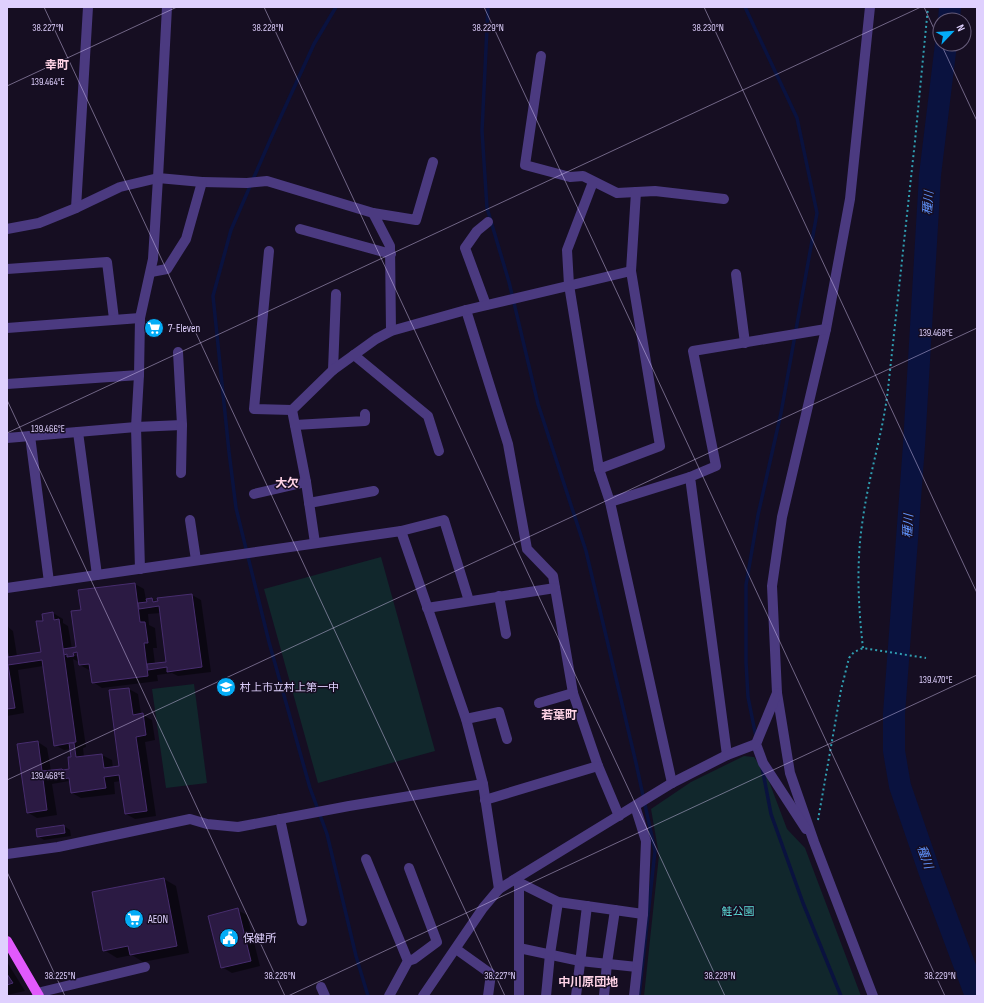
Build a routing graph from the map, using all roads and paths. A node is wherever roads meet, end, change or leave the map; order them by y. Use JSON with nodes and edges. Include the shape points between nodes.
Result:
{"nodes":[{"id":1,"x":88,"y":7,"type":"edge"},
{"id":2,"x":167,"y":7,"type":"edge"},
{"id":3,"x":870,"y":7,"type":"edge"},
{"id":4,"x":928,"y":7,"type":"edge"},
{"id":5,"x":541,"y":56,"type":"dead end"},
{"id":6,"x":433,"y":162,"type":"dead end"},
{"id":7,"x":158,"y":178,"type":"junction"},
{"id":8,"x":202,"y":182,"type":"junction"},
{"id":9,"x":593,"y":182,"type":"junction"},
{"id":10,"x":636,"y":192,"type":"junction"},
{"id":11,"x":724,"y":199,"type":"dead end"},
{"id":12,"x":76,"y":208,"type":"junction"},
{"id":13,"x":373,"y":213,"type":"junction"},
{"id":14,"x":488,"y":222,"type":"dead end"},
{"id":15,"x":7,"y":229,"type":"edge"},
{"id":16,"x":300,"y":229,"type":"dead end"},
{"id":17,"x":269,"y":251,"type":"dead end"},
{"id":18,"x":391,"y":254,"type":"junction"},
{"id":19,"x":7,"y":269,"type":"edge"},
{"id":20,"x":631,"y":271,"type":"junction"},
{"id":21,"x":151,"y":272,"type":"junction"},
{"id":22,"x":736,"y":274,"type":"dead end"},
{"id":23,"x":569,"y":285,"type":"junction"},
{"id":24,"x":336,"y":294,"type":"dead end"},
{"id":25,"x":486,"y":305,"type":"junction"},
{"id":26,"x":466,"y":310,"type":"junction"},
{"id":27,"x":140,"y":318,"type":"junction"},
{"id":28,"x":114,"y":319,"type":"junction"},
{"id":29,"x":7,"y":328,"type":"edge"},
{"id":30,"x":826,"y":330,"type":"junction"},
{"id":31,"x":392,"y":331,"type":"junction"},
{"id":32,"x":745,"y":343,"type":"junction"},
{"id":33,"x":178,"y":352,"type":"dead end"},
{"id":34,"x":354,"y":355,"type":"junction"},
{"id":35,"x":333,"y":370,"type":"junction"},
{"id":36,"x":139,"y":375,"type":"junction"},
{"id":37,"x":7,"y":384,"type":"edge"},
{"id":38,"x":292,"y":410,"type":"junction"},
{"id":39,"x":365,"y":414,"type":"dead end"},
{"id":40,"x":182,"y":425,"type":"junction"},
{"id":41,"x":295,"y":425,"type":"junction"},
{"id":42,"x":136,"y":427,"type":"junction"},
{"id":43,"x":78,"y":432,"type":"junction"},
{"id":44,"x":30,"y":436,"type":"junction"},
{"id":45,"x":7,"y":438,"type":"edge"},
{"id":46,"x":439,"y":451,"type":"dead end"},
{"id":47,"x":599,"y":470,"type":"junction"},
{"id":48,"x":181,"y":473,"type":"dead end"},
{"id":49,"x":690,"y":477,"type":"junction"},
{"id":50,"x":306,"y":482,"type":"junction"},
{"id":51,"x":374,"y":491,"type":"dead end"},
{"id":52,"x":254,"y":494,"type":"dead end"},
{"id":53,"x":610,"y":502,"type":"junction"},
{"id":54,"x":309,"y":503,"type":"junction"},
{"id":55,"x":190,"y":520,"type":"dead end"},
{"id":56,"x":401,"y":531,"type":"junction"},
{"id":57,"x":315,"y":543,"type":"junction"},
{"id":58,"x":196,"y":560,"type":"junction"},
{"id":59,"x":140,"y":569,"type":"junction"},
{"id":60,"x":97,"y":575,"type":"junction"},
{"id":61,"x":49,"y":582,"type":"junction"},
{"id":62,"x":7,"y":588,"type":"edge"},
{"id":63,"x":555,"y":588,"type":"junction"},
{"id":64,"x":499,"y":596,"type":"junction"},
{"id":65,"x":469,"y":601,"type":"junction"},
{"id":66,"x":427,"y":608,"type":"junction"},
{"id":67,"x":506,"y":634,"type":"dead end"},
{"id":68,"x":863,"y":648,"type":"junction"},
{"id":69,"x":926,"y":658,"type":"dead end"},
{"id":70,"x":574,"y":693,"type":"junction"},
{"id":71,"x":777,"y":693,"type":"junction"},
{"id":72,"x":539,"y":703,"type":"dead end"},
{"id":73,"x":466,"y":718,"type":"junction"},
{"id":74,"x":507,"y":739,"type":"dead end"},
{"id":75,"x":756,"y":744,"type":"junction"},
{"id":76,"x":727,"y":755,"type":"junction"},
{"id":77,"x":598,"y":766,"type":"junction"},
{"id":78,"x":672,"y":783,"type":"junction"},
{"id":79,"x":483,"y":784,"type":"junction"},
{"id":80,"x":485,"y":800,"type":"junction"},
{"id":81,"x":635,"y":806,"type":"junction"},
{"id":82,"x":619,"y":816,"type":"junction"},
{"id":83,"x":280,"y":819,"type":"junction"},
{"id":84,"x":814,"y":842,"type":"junction"},
{"id":85,"x":7,"y":854,"type":"edge"},
{"id":86,"x":366,"y":859,"type":"dead end"},
{"id":87,"x":409,"y":868,"type":"dead end"},
{"id":88,"x":517,"y":881,"type":"junction"},
{"id":89,"x":499,"y":889,"type":"junction"},
{"id":90,"x":558,"y":902,"type":"junction"},
{"id":91,"x":587,"y":906,"type":"junction"},
{"id":92,"x":615,"y":910,"type":"junction"},
{"id":93,"x":643,"y":914,"type":"junction"},
{"id":94,"x":302,"y":921,"type":"dead end"},
{"id":95,"x":7,"y":941,"type":"edge"},
{"id":96,"x":519,"y":948,"type":"junction"},
{"id":97,"x":456,"y":949,"type":"junction"},
{"id":98,"x":550,"y":954,"type":"junction"},
{"id":99,"x":580,"y":960,"type":"junction"},
{"id":100,"x":408,"y":961,"type":"junction"},
{"id":101,"x":607,"y":964,"type":"junction"},
{"id":102,"x":145,"y":967,"type":"dead end"},
{"id":103,"x":637,"y":967,"type":"junction"},
{"id":104,"x":38,"y":994,"type":"edge"},
{"id":105,"x":389,"y":996,"type":"edge"},
{"id":106,"x":423,"y":996,"type":"edge"},
{"id":107,"x":488,"y":996,"type":"edge"},
{"id":108,"x":519,"y":996,"type":"edge"},
{"id":109,"x":546,"y":996,"type":"edge"},
{"id":110,"x":576,"y":996,"type":"edge"},
{"id":111,"x":604,"y":996,"type":"edge"},
{"id":112,"x":634,"y":996,"type":"edge"},
{"id":113,"x":873,"y":996,"type":"edge"}],
"edges":[{"from":1,"to":12,"type":"street"},
{"from":2,"to":7,"type":"street"},
{"from":3,"to":30,"type":"street","via":[[850,199]]},
{"from":4,"to":68,"type":"path","via":[[885,413],[870,477],[859,551],[859,606]]},
{"from":5,"to":9,"type":"street","via":[[525,165],[570,177],[583,176]]},
{"from":6,"to":13,"type":"street","via":[[416,220]]},
{"from":7,"to":8,"type":"street"},
{"from":7,"to":12,"type":"street","via":[[120,187]]},
{"from":7,"to":21,"type":"street"},
{"from":8,"to":13,"type":"street","via":[[267,182]]},
{"from":8,"to":21,"type":"street","via":[[186,239],[167,269]]},
{"from":9,"to":10,"type":"street","via":[[617,193]]},
{"from":9,"to":23,"type":"street","via":[[567,250]]},
{"from":10,"to":11,"type":"street","via":[[655,191]]},
{"from":10,"to":20,"type":"street"},
{"from":12,"to":15,"type":"street","via":[[38,223]]},
{"from":13,"to":18,"type":"street","via":[[390,246]]},
{"from":14,"to":25,"type":"street","via":[[465,248]]},
{"from":16,"to":18,"type":"street"},
{"from":17,"to":38,"type":"street","via":[[254,409]]},
{"from":18,"to":31,"type":"street"},
{"from":19,"to":28,"type":"street","via":[[106,262]]},
{"from":20,"to":23,"type":"street"},
{"from":20,"to":47,"type":"street","via":[[660,446]]},
{"from":21,"to":27,"type":"street"},
{"from":22,"to":32,"type":"street"},
{"from":23,"to":25,"type":"street"},
{"from":23,"to":47,"type":"street"},
{"from":24,"to":35,"type":"street"},
{"from":25,"to":26,"type":"street"},
{"from":26,"to":31,"type":"street"},
{"from":26,"to":63,"type":"street","via":[[508,444],[527,549],[553,576]]},
{"from":27,"to":28,"type":"street"},
{"from":27,"to":36,"type":"street"},
{"from":28,"to":29,"type":"street"},
{"from":30,"to":32,"type":"street"},
{"from":30,"to":71,"type":"street","via":[[782,517],[772,586]]},
{"from":31,"to":34,"type":"street"},
{"from":32,"to":49,"type":"street","via":[[693,351],[716,466]]},
{"from":33,"to":40,"type":"street"},
{"from":34,"to":35,"type":"street"},
{"from":34,"to":46,"type":"street","via":[[428,416]]},
{"from":35,"to":38,"type":"street"},
{"from":36,"to":37,"type":"street"},
{"from":36,"to":42,"type":"street"},
{"from":38,"to":41,"type":"street"},
{"from":39,"to":41,"type":"street","via":[[365,421]]},
{"from":40,"to":42,"type":"street"},
{"from":40,"to":48,"type":"street"},
{"from":41,"to":50,"type":"street"},
{"from":42,"to":43,"type":"street"},
{"from":42,"to":59,"type":"street"},
{"from":43,"to":44,"type":"street"},
{"from":43,"to":60,"type":"street"},
{"from":44,"to":45,"type":"street"},
{"from":44,"to":61,"type":"street"},
{"from":47,"to":53,"type":"street"},
{"from":49,"to":53,"type":"street"},
{"from":49,"to":76,"type":"street"},
{"from":50,"to":52,"type":"street"},
{"from":50,"to":54,"type":"street"},
{"from":51,"to":54,"type":"street"},
{"from":53,"to":78,"type":"street"},
{"from":54,"to":57,"type":"street"},
{"from":55,"to":58,"type":"street"},
{"from":56,"to":57,"type":"street"},
{"from":56,"to":65,"type":"street","via":[[444,520]]},
{"from":56,"to":66,"type":"street"},
{"from":57,"to":58,"type":"street"},
{"from":58,"to":59,"type":"street"},
{"from":59,"to":60,"type":"street"},
{"from":60,"to":61,"type":"street"},
{"from":61,"to":62,"type":"street"},
{"from":63,"to":64,"type":"street"},
{"from":63,"to":70,"type":"street"},
{"from":64,"to":65,"type":"street"},
{"from":64,"to":67,"type":"street"},
{"from":65,"to":66,"type":"street"},
{"from":66,"to":73,"type":"street"},
{"from":68,"to":69,"type":"path"},
{"from":68,"to":84,"type":"path","via":[[849,658]]},
{"from":70,"to":72,"type":"street"},
{"from":70,"to":77,"type":"street"},
{"from":71,"to":75,"type":"street"},
{"from":71,"to":84,"type":"street","via":[[790,773]]},
{"from":73,"to":74,"type":"street","via":[[499,712]]},
{"from":73,"to":79,"type":"street"},
{"from":75,"to":76,"type":"street"},
{"from":75,"to":84,"type":"street","via":[[763,763]]},
{"from":76,"to":78,"type":"street"},
{"from":77,"to":80,"type":"street"},
{"from":77,"to":82,"type":"street"},
{"from":78,"to":81,"type":"street"},
{"from":79,"to":80,"type":"street"},
{"from":79,"to":83,"type":"street"},
{"from":80,"to":89,"type":"street"},
{"from":81,"to":82,"type":"street"},
{"from":81,"to":93,"type":"street","via":[[646,841]]},
{"from":82,"to":88,"type":"street"},
{"from":83,"to":85,"type":"street","via":[[238,827],[207,824],[190,819],[58,847]]},
{"from":83,"to":94,"type":"street"},
{"from":84,"to":113,"type":"street"},
{"from":86,"to":100,"type":"street"},
{"from":87,"to":100,"type":"street","via":[[437,942]]},
{"from":88,"to":89,"type":"street"},
{"from":88,"to":90,"type":"street"},
{"from":88,"to":96,"type":"street"},
{"from":89,"to":97,"type":"street"},
{"from":90,"to":91,"type":"street"},
{"from":90,"to":98,"type":"street"},
{"from":91,"to":92,"type":"street"},
{"from":91,"to":99,"type":"street"},
{"from":92,"to":93,"type":"street"},
{"from":92,"to":101,"type":"street"},
{"from":93,"to":103,"type":"street"},
{"from":95,"to":104,"type":"main road"},
{"from":96,"to":98,"type":"street"},
{"from":96,"to":108,"type":"street"},
{"from":97,"to":106,"type":"street"},
{"from":97,"to":107,"type":"street","via":[[491,974]]},
{"from":98,"to":99,"type":"street"},
{"from":98,"to":109,"type":"street"},
{"from":99,"to":101,"type":"street"},
{"from":99,"to":110,"type":"street"},
{"from":100,"to":105,"type":"street"},
{"from":101,"to":103,"type":"street"},
{"from":101,"to":111,"type":"street"},
{"from":102,"to":104,"type":"street"},
{"from":103,"to":112,"type":"street"}]}
